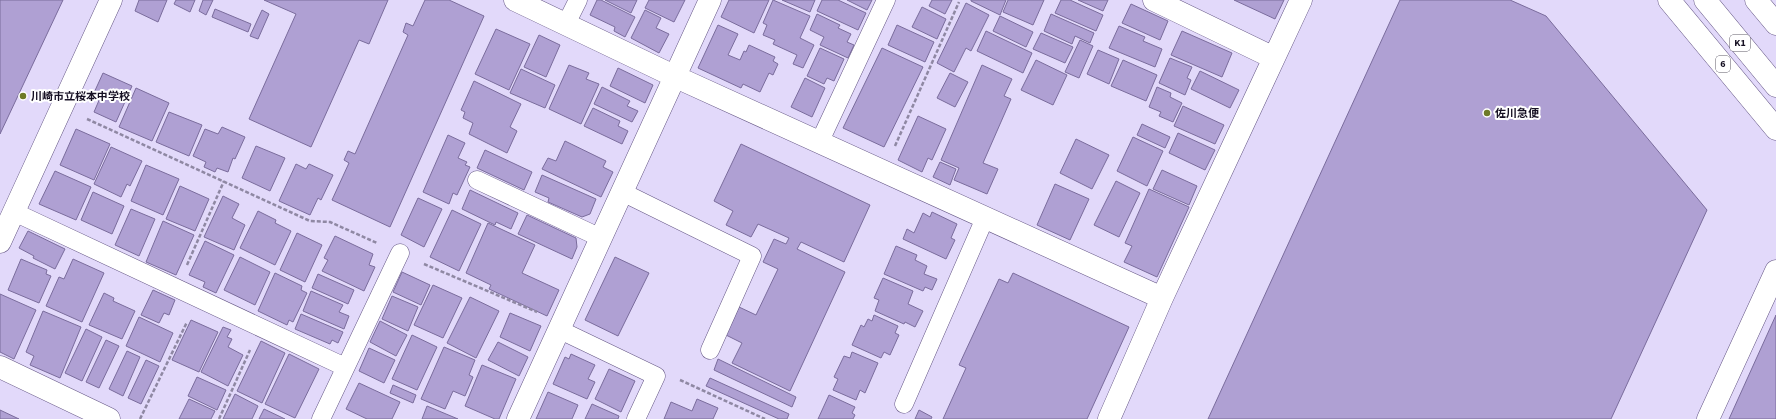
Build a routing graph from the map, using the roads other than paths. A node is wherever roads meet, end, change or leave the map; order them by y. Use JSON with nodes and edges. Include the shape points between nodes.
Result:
{"nodes":[{"id":1,"x":111,"y":0,"type":"edge"},
{"id":2,"x":515,"y":0,"type":"edge"},
{"id":3,"x":578,"y":0,"type":"edge"},
{"id":4,"x":710,"y":0,"type":"edge"},
{"id":5,"x":886,"y":0,"type":"edge"},
{"id":6,"x":1154,"y":0,"type":"edge"},
{"id":7,"x":1301,"y":0,"type":"edge"},
{"id":8,"x":1669,"y":0,"type":"edge"},
{"id":9,"x":1705,"y":0,"type":"edge"},
{"id":10,"x":1756,"y":0,"type":"edge"},
{"id":11,"x":566,"y":24,"type":"junction"},
{"id":12,"x":1776,"y":24,"type":"edge"},
{"id":13,"x":1274,"y":58,"type":"junction"},
{"id":14,"x":676,"y":77,"type":"junction"},
{"id":15,"x":1776,"y":86,"type":"edge"},
{"id":16,"x":1776,"y":129,"type":"edge"},
{"id":17,"x":820,"y":141,"type":"junction"},
{"id":18,"x":477,"y":180,"type":"dead end"},
{"id":19,"x":622,"y":192,"type":"junction"},
{"id":20,"x":14,"y":212,"type":"junction"},
{"id":21,"x":985,"y":218,"type":"junction"},
{"id":22,"x":601,"y":238,"type":"junction"},
{"id":23,"x":0,"y":242,"type":"edge"},
{"id":24,"x":400,"y":253,"type":"road end"},
{"id":25,"x":1776,"y":271,"type":"edge"},
{"id":26,"x":1162,"y":298,"type":"junction"},
{"id":27,"x":560,"y":326,"type":"junction"},
{"id":28,"x":710,"y":350,"type":"dead end"},
{"id":29,"x":0,"y":367,"type":"edge"},
{"id":30,"x":345,"y":367,"type":"junction"},
{"id":31,"x":904,"y":404,"type":"dead end"},
{"id":32,"x":109,"y":419,"type":"edge"},
{"id":33,"x":321,"y":419,"type":"edge"},
{"id":34,"x":518,"y":419,"type":"edge"},
{"id":35,"x":636,"y":419,"type":"edge"},
{"id":36,"x":1109,"y":419,"type":"edge"},
{"id":37,"x":1708,"y":419,"type":"edge"}],
"edges":[{"from":1,"to":20,"type":"main road"},
{"from":2,"to":11,"type":"main road"},
{"from":3,"to":11,"type":"lane"},
{"from":4,"to":14,"type":"main road"},
{"from":5,"to":17,"type":"lane"},
{"from":6,"to":13,"type":"main road"},
{"from":7,"to":13,"type":"main road"},
{"from":8,"to":16,"type":"main road","number":"6"},
{"from":9,"to":15,"type":"main road","number":"K1"},
{"from":10,"to":12,"type":"main road"},
{"from":11,"to":14,"type":"main road"},
{"from":13,"to":26,"type":"main road"},
{"from":14,"to":17,"type":"main road"},
{"from":14,"to":19,"type":"main road"},
{"from":17,"to":21,"type":"main road"},
{"from":18,"to":22,"type":"lane"},
{"from":19,"to":22,"type":"main road"},
{"from":19,"to":28,"type":"lane","via":[[752,256]]},
{"from":20,"to":23,"type":"main road"},
{"from":20,"to":30,"type":"lane"},
{"from":21,"to":26,"type":"main road"},
{"from":21,"to":31,"type":"lane"},
{"from":22,"to":27,"type":"main road"},
{"from":24,"to":30,"type":"lane"},
{"from":25,"to":37,"type":"main road"},
{"from":26,"to":36,"type":"main road"},
{"from":27,"to":34,"type":"main road"},
{"from":27,"to":35,"type":"lane","via":[[656,376]]},
{"from":29,"to":32,"type":"main road"},
{"from":30,"to":33,"type":"lane"}]}
